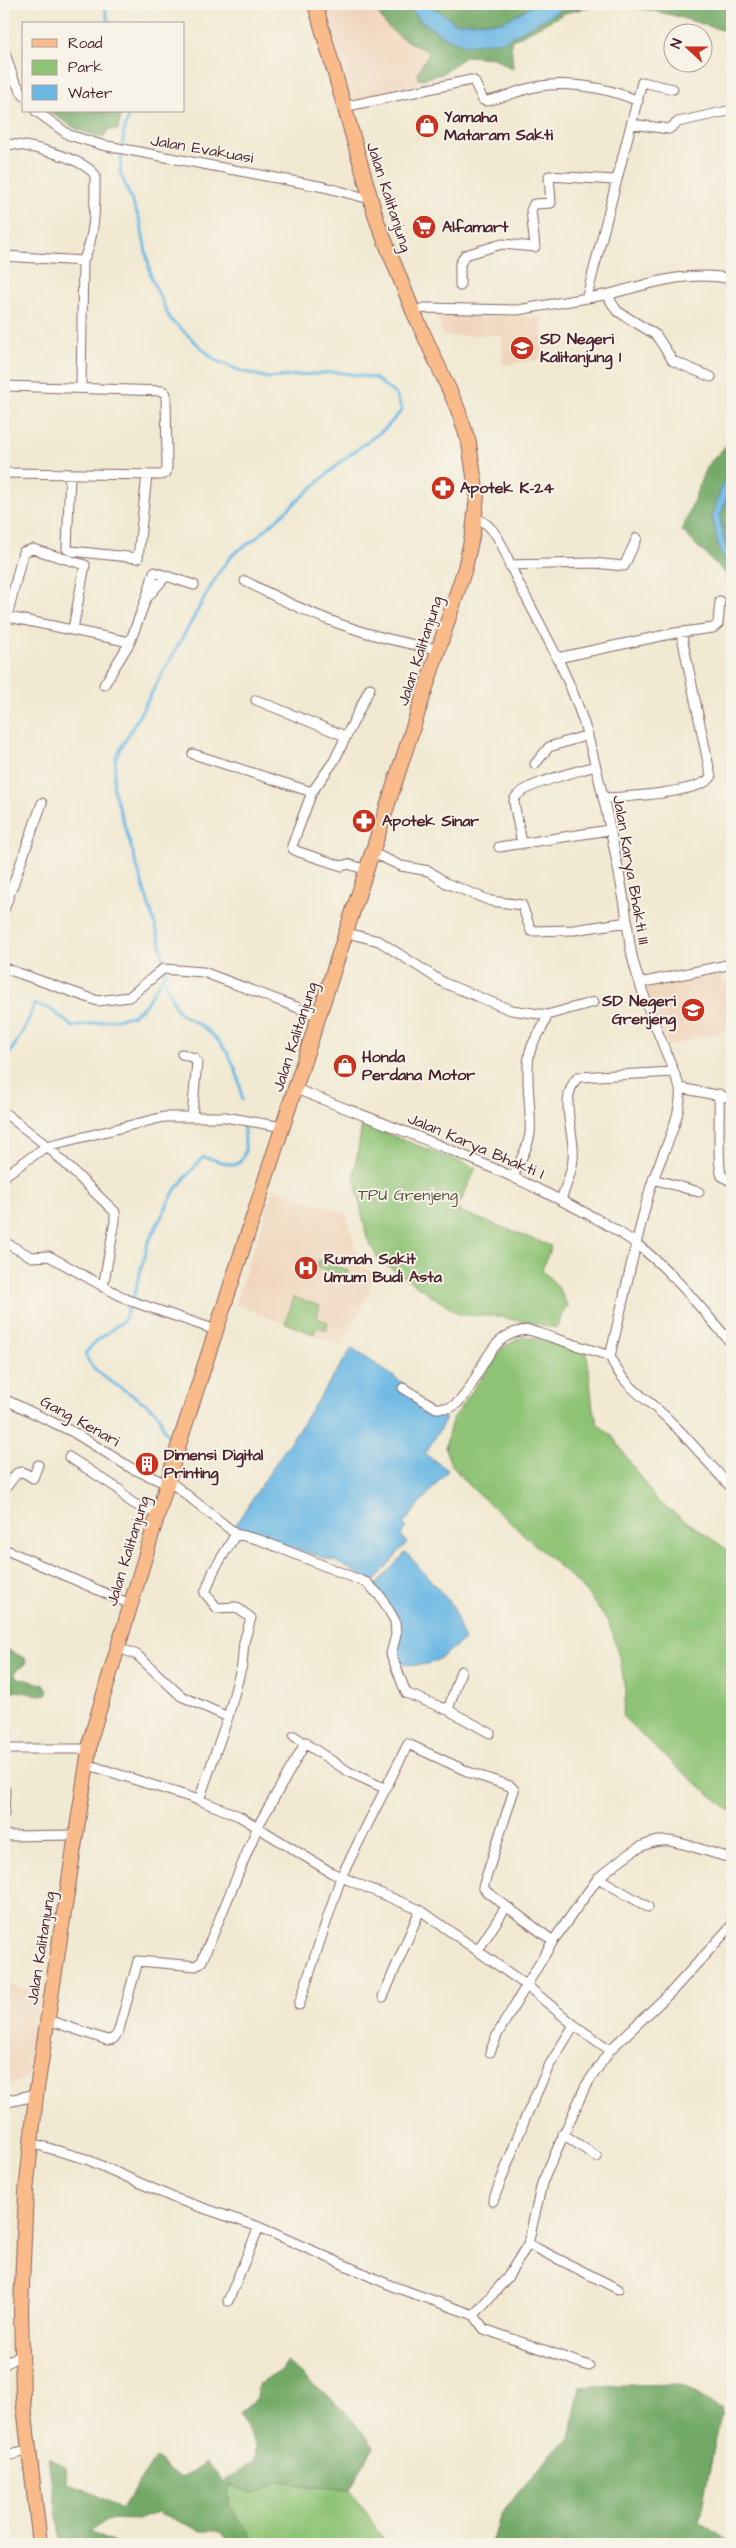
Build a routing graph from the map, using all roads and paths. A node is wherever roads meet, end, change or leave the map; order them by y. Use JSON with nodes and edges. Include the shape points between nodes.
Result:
{"nodes":[{"id":1,"x":315,"y":4,"type":"edge"},
{"id":2,"x":4,"y":51,"type":"edge"},
{"id":3,"x":4,"y":58,"type":"edge"},
{"id":4,"x":673,"y":88,"type":"dead end"},
{"id":5,"x":22,"y":93,"type":"edge"},
{"id":6,"x":638,"y":101,"type":"junction"},
{"id":7,"x":343,"y":107,"type":"junction"},
{"id":8,"x":732,"y":110,"type":"edge"},
{"id":9,"x":37,"y":112,"type":"edge"},
{"id":10,"x":632,"y":124,"type":"junction"},
{"id":11,"x":4,"y":144,"type":"edge"},
{"id":12,"x":615,"y":180,"type":"junction"},
{"id":13,"x":370,"y":199,"type":"junction"},
{"id":14,"x":4,"y":256,"type":"edge"},
{"id":15,"x":83,"y":262,"type":"junction"},
{"id":16,"x":732,"y":279,"type":"edge"},
{"id":17,"x":460,"y":286,"type":"dead end"},
{"id":18,"x":610,"y":294,"type":"junction"},
{"id":19,"x":587,"y":296,"type":"junction"},
{"id":20,"x":413,"y":311,"type":"junction"},
{"id":21,"x":710,"y":377,"type":"dead end"},
{"id":22,"x":4,"y":386,"type":"edge"},
{"id":23,"x":81,"y":387,"type":"junction"},
{"id":24,"x":4,"y":473,"type":"edge"},
{"id":25,"x":70,"y":474,"type":"junction"},
{"id":26,"x":147,"y":476,"type":"junction"},
{"id":27,"x":476,"y":518,"type":"junction"},
{"id":28,"x":637,"y":538,"type":"dead end"},
{"id":29,"x":509,"y":566,"type":"junction"},
{"id":30,"x":245,"y":581,"type":"dead end"},
{"id":31,"x":194,"y":586,"type":"dead end"},
{"id":32,"x":720,"y":601,"type":"dead end"},
{"id":33,"x":5,"y":617,"type":"edge"},
{"id":34,"x":73,"y":629,"type":"junction"},
{"id":35,"x":681,"y":632,"type":"junction"},
{"id":36,"x":130,"y":642,"type":"junction"},
{"id":37,"x":438,"y":649,"type":"junction"},
{"id":38,"x":557,"y":658,"type":"junction"},
{"id":39,"x":104,"y":685,"type":"dead end"},
{"id":40,"x":370,"y":688,"type":"dead end"},
{"id":41,"x":256,"y":700,"type":"dead end"},
{"id":42,"x":588,"y":735,"type":"junction"},
{"id":43,"x":345,"y":736,"type":"junction"},
{"id":44,"x":193,"y":754,"type":"dead end"},
{"id":45,"x":535,"y":764,"type":"dead end"},
{"id":46,"x":595,"y":766,"type":"junction"},
{"id":47,"x":312,"y":792,"type":"junction"},
{"id":48,"x":603,"y":798,"type":"junction"},
{"id":49,"x":42,"y":803,"type":"dead end"},
{"id":50,"x":609,"y":830,"type":"junction"},
{"id":51,"x":522,"y":844,"type":"junction"},
{"id":52,"x":499,"y":847,"type":"dead end"},
{"id":53,"x":373,"y":853,"type":"junction"},
{"id":54,"x":367,"y":870,"type":"junction"},
{"id":55,"x":4,"y":910,"type":"edge"},
{"id":56,"x":628,"y":922,"type":"junction"},
{"id":57,"x":346,"y":933,"type":"junction"},
{"id":58,"x":732,"y":964,"type":"edge"},
{"id":59,"x":4,"y":968,"type":"edge"},
{"id":60,"x":640,"y":983,"type":"junction"},
{"id":61,"x":594,"y":1002,"type":"dead end"},
{"id":62,"x":547,"y":1015,"type":"junction"},
{"id":63,"x":320,"y":1016,"type":"junction"},
{"id":64,"x":182,"y":1054,"type":"dead end"},
{"id":65,"x":674,"y":1072,"type":"junction"},
{"id":66,"x":680,"y":1088,"type":"junction"},
{"id":67,"x":296,"y":1089,"type":"junction"},
{"id":68,"x":720,"y":1094,"type":"junction"},
{"id":69,"x":732,"y":1098,"type":"edge"},
{"id":70,"x":6,"y":1114,"type":"dead end"},
{"id":71,"x":192,"y":1116,"type":"junction"},
{"id":72,"x":283,"y":1127,"type":"junction"},
{"id":73,"x":47,"y":1146,"type":"junction"},
{"id":74,"x":4,"y":1176,"type":"edge"},
{"id":75,"x":513,"y":1177,"type":"junction"},
{"id":76,"x":653,"y":1179,"type":"junction"},
{"id":77,"x":732,"y":1182,"type":"edge"},
{"id":78,"x":699,"y":1192,"type":"dead end"},
{"id":79,"x":561,"y":1200,"type":"junction"},
{"id":80,"x":4,"y":1242,"type":"edge"},
{"id":81,"x":637,"y":1245,"type":"junction"},
{"id":82,"x":103,"y":1287,"type":"junction"},
{"id":83,"x":216,"y":1330,"type":"junction"},
{"id":84,"x":732,"y":1344,"type":"edge"},
{"id":85,"x":610,"y":1356,"type":"junction"},
{"id":86,"x":403,"y":1388,"type":"dead end"},
{"id":87,"x":4,"y":1399,"type":"edge"},
{"id":88,"x":69,"y":1457,"type":"dead end"},
{"id":89,"x":38,"y":1465,"type":"dead end"},
{"id":90,"x":168,"y":1482,"type":"junction"},
{"id":91,"x":732,"y":1488,"type":"edge"},
{"id":92,"x":4,"y":1490,"type":"edge"},
{"id":93,"x":158,"y":1512,"type":"junction"},
{"id":94,"x":236,"y":1534,"type":"junction"},
{"id":95,"x":4,"y":1550,"type":"edge"},
{"id":96,"x":130,"y":1604,"type":"junction"},
{"id":97,"x":117,"y":1647,"type":"junction"},
{"id":98,"x":461,"y":1671,"type":"dead end"},
{"id":99,"x":448,"y":1710,"type":"junction"},
{"id":100,"x":228,"y":1717,"type":"junction"},
{"id":101,"x":490,"y":1733,"type":"dead end"},
{"id":102,"x":294,"y":1736,"type":"dead end"},
{"id":103,"x":306,"y":1742,"type":"junction"},
{"id":104,"x":4,"y":1749,"type":"edge"},
{"id":105,"x":89,"y":1749,"type":"junction"},
{"id":106,"x":86,"y":1764,"type":"junction"},
{"id":107,"x":384,"y":1788,"type":"junction"},
{"id":108,"x":5,"y":1790,"type":"dead end"},
{"id":109,"x":199,"y":1800,"type":"junction"},
{"id":110,"x":4,"y":1814,"type":"edge"},
{"id":111,"x":258,"y":1826,"type":"junction"},
{"id":112,"x":4,"y":1834,"type":"edge"},
{"id":113,"x":76,"y":1835,"type":"junction"},
{"id":114,"x":732,"y":1858,"type":"edge"},
{"id":115,"x":341,"y":1877,"type":"junction"},
{"id":116,"x":598,"y":1878,"type":"junction"},
{"id":117,"x":506,"y":1907,"type":"junction"},
{"id":118,"x":648,"y":1907,"type":"dead end"},
{"id":119,"x":420,"y":1910,"type":"junction"},
{"id":120,"x":732,"y":1925,"type":"edge"},
{"id":121,"x":553,"y":1942,"type":"junction"},
{"id":122,"x":478,"y":1950,"type":"junction"},
{"id":123,"x":526,"y":1985,"type":"junction"},
{"id":124,"x":383,"y":1997,"type":"dead end"},
{"id":125,"x":299,"y":2005,"type":"dead end"},
{"id":126,"x":58,"y":2024,"type":"junction"},
{"id":127,"x":574,"y":2025,"type":"junction"},
{"id":128,"x":610,"y":2050,"type":"junction"},
{"id":129,"x":490,"y":2052,"type":"dead end"},
{"id":130,"x":36,"y":2095,"type":"junction"},
{"id":131,"x":4,"y":2102,"type":"edge"},
{"id":132,"x":563,"y":2134,"type":"junction"},
{"id":133,"x":31,"y":2143,"type":"junction"},
{"id":134,"x":597,"y":2157,"type":"dead end"},
{"id":135,"x":493,"y":2201,"type":"dead end"},
{"id":136,"x":259,"y":2228,"type":"junction"},
{"id":137,"x":528,"y":2244,"type":"junction"},
{"id":138,"x":618,"y":2289,"type":"dead end"},
{"id":139,"x":228,"y":2301,"type":"dead end"},
{"id":140,"x":474,"y":2315,"type":"junction"},
{"id":141,"x":21,"y":2354,"type":"junction"},
{"id":142,"x":4,"y":2365,"type":"edge"},
{"id":143,"x":589,"y":2366,"type":"dead end"},
{"id":144,"x":28,"y":2451,"type":"junction"},
{"id":145,"x":4,"y":2456,"type":"edge"},
{"id":146,"x":40,"y":2544,"type":"edge"}],
"edges":[{"from":1,"to":7,"type":"main road","name":"Jalan Kalitanjung"},
{"from":2,"to":3,"type":"street"},
{"from":2,"to":5,"type":"street"},
{"from":4,"to":6,"type":"street","via":[[642,82]]},
{"from":6,"to":7,"type":"street","via":[[612,92],[555,84],[486,101],[470,80]]},
{"from":6,"to":10,"type":"street"},
{"from":7,"to":13,"type":"main road","name":"Jalan Kalitanjung"},
{"from":8,"to":10,"type":"street","via":[[678,122],[669,129]]},
{"from":9,"to":13,"type":"street","name":"Jalan Evakuasi","via":[[69,135],[115,148],[324,187]]},
{"from":10,"to":12,"type":"street"},
{"from":11,"to":15,"type":"street","via":[[20,144],[83,164],[95,175],[94,210],[88,252]]},
{"from":12,"to":17,"type":"street","via":[[550,176],[551,203],[534,204],[531,210],[535,247],[502,244],[464,255],[460,264]]},
{"from":12,"to":19,"type":"street"},
{"from":13,"to":20,"type":"main road","name":"Jalan Kalitanjung"},
{"from":14,"to":15,"type":"street"},
{"from":15,"to":23,"type":"street"},
{"from":16,"to":18,"type":"street","via":[[700,274]]},
{"from":18,"to":19,"type":"street"},
{"from":18,"to":21,"type":"street","via":[[617,311],[656,335],[673,361]]},
{"from":19,"to":20,"type":"street","via":[[518,310],[426,308]]},
{"from":20,"to":27,"type":"main road","name":"Jalan Kalitanjung","via":[[450,389],[467,434],[476,478]]},
{"from":22,"to":23,"type":"street"},
{"from":23,"to":26,"type":"street","via":[[157,389],[166,394],[166,473]]},
{"from":24,"to":25,"type":"street"},
{"from":25,"to":26,"type":"street"},
{"from":25,"to":26,"type":"street","via":[[67,549],[138,558]]},
{"from":27,"to":29,"type":"street","name":"Jalan Karya Bhakti III","via":[[494,529]]},
{"from":27,"to":37,"type":"main road","name":"Jalan Kalitanjung","via":[[465,566]]},
{"from":28,"to":29,"type":"street","via":[[624,566],[593,563]]},
{"from":29,"to":38,"type":"street","name":"Jalan Karya Bhakti III"},
{"from":30,"to":37,"type":"street","via":[[336,625]]},
{"from":31,"to":36,"type":"street","via":[[166,576],[146,599]]},
{"from":32,"to":35,"type":"street","via":[[716,627]]},
{"from":33,"to":34,"type":"street"},
{"from":33,"to":34,"type":"street","via":[[24,552],[33,549],[85,565]]},
{"from":34,"to":36,"type":"street"},
{"from":35,"to":38,"type":"street"},
{"from":35,"to":48,"type":"street","via":[[711,777],[671,792]]},
{"from":36,"to":39,"type":"street"},
{"from":37,"to":53,"type":"main road","name":"Jalan Kalitanjung"},
{"from":38,"to":42,"type":"street","name":"Jalan Karya Bhakti III"},
{"from":40,"to":43,"type":"street"},
{"from":41,"to":43,"type":"street"},
{"from":42,"to":45,"type":"street","via":[[549,747]]},
{"from":42,"to":46,"type":"street","name":"Jalan Karya Bhakti III"},
{"from":43,"to":47,"type":"street","via":[[334,761]]},
{"from":44,"to":47,"type":"street"},
{"from":46,"to":48,"type":"street","name":"Jalan Karya Bhakti III"},
{"from":46,"to":51,"type":"street","via":[[540,783],[516,795]]},
{"from":47,"to":54,"type":"street","via":[[292,849],[342,866],[348,864]]},
{"from":48,"to":50,"type":"street","name":"Jalan Karya Bhakti III"},
{"from":49,"to":55,"type":"street"},
{"from":50,"to":51,"type":"street"},
{"from":50,"to":56,"type":"street","name":"Jalan Karya Bhakti III"},
{"from":51,"to":52,"type":"street"},
{"from":53,"to":54,"type":"main road","name":"Jalan Kalitanjung"},
{"from":53,"to":56,"type":"street","via":[[400,866],[429,872],[440,880],[491,901],[522,905],[531,931],[574,930]]},
{"from":54,"to":57,"type":"main road","name":"Jalan Kalitanjung"},
{"from":56,"to":60,"type":"street","name":"Jalan Karya Bhakti III","via":[[632,956]]},
{"from":57,"to":62,"type":"street","via":[[379,941],[444,983],[471,996],[511,1010]]},
{"from":57,"to":63,"type":"main road","name":"Jalan Kalitanjung"},
{"from":58,"to":60,"type":"street"},
{"from":59,"to":63,"type":"street","via":[[98,1001],[130,998],[163,969],[203,972]]},
{"from":60,"to":65,"type":"street","name":"Jalan Karya Bhakti III"},
{"from":61,"to":62,"type":"street"},
{"from":62,"to":75,"type":"street","via":[[545,1027],[532,1041],[529,1056],[530,1134]]},
{"from":63,"to":67,"type":"main road","name":"Jalan Kalitanjung"},
{"from":64,"to":71,"type":"street","via":[[197,1062]]},
{"from":65,"to":66,"type":"street","name":"Jalan Karya Bhakti III"},
{"from":65,"to":79,"type":"street","via":[[578,1077],[568,1096],[573,1158]]},
{"from":66,"to":68,"type":"street"},
{"from":66,"to":76,"type":"street","name":"Jalan Karya Bhakti III","via":[[680,1107]]},
{"from":67,"to":72,"type":"main road","name":"Jalan Kalitanjung"},
{"from":67,"to":75,"type":"street","name":"Jalan Karya Bhakti I","via":[[442,1145]]},
{"from":68,"to":69,"type":"street"},
{"from":68,"to":77,"type":"street","via":[[718,1166],[722,1176]]},
{"from":70,"to":73,"type":"street"},
{"from":71,"to":72,"type":"street","via":[[226,1117]]},
{"from":71,"to":73,"type":"street","via":[[164,1116]]},
{"from":72,"to":83,"type":"main road","name":"Jalan Kalitanjung"},
{"from":73,"to":74,"type":"street"},
{"from":73,"to":82,"type":"street","via":[[116,1214]]},
{"from":75,"to":79,"type":"street","name":"Jalan Karya Bhakti I"},
{"from":76,"to":78,"type":"street"},
{"from":76,"to":81,"type":"street","name":"Jalan Karya Bhakti III"},
{"from":79,"to":81,"type":"street","name":"Jalan Karya Bhakti I"},
{"from":80,"to":82,"type":"street","via":[[32,1257],[49,1256]]},
{"from":81,"to":84,"type":"street","name":"Jalan Karya Bhakti I","via":[[694,1298]]},
{"from":81,"to":85,"type":"street","name":"Jalan Karya Bhakti III"},
{"from":82,"to":83,"type":"street","via":[[131,1302]]},
{"from":83,"to":90,"type":"main road","name":"Jalan Kalitanjung"},
{"from":85,"to":86,"type":"street","via":[[529,1330],[518,1330],[497,1343],[460,1399],[450,1408],[436,1408]]},
{"from":85,"to":91,"type":"street","via":[[614,1367],[634,1391],[670,1420]]},
{"from":87,"to":90,"type":"street","name":"Gang Kenari","via":[[73,1432],[130,1468]]},
{"from":88,"to":93,"type":"street","via":[[120,1490],[134,1503]]},
{"from":89,"to":92,"type":"street","via":[[32,1478],[23,1472],[17,1473]]},
{"from":90,"to":93,"type":"main road","name":"Jalan Kalitanjung"},
{"from":90,"to":94,"type":"street","name":"Gang Kenari"},
{"from":93,"to":96,"type":"main road","name":"Jalan Kalitanjung"},
{"from":94,"to":99,"type":"street","via":[[260,1540],[367,1583],[381,1597],[395,1621],[392,1659],[406,1693]]},
{"from":94,"to":100,"type":"street","via":[[214,1570],[205,1593],[217,1608],[236,1607],[251,1618]]},
{"from":95,"to":96,"type":"street"},
{"from":96,"to":97,"type":"main road","name":"Jalan Kalitanjung"},
{"from":97,"to":100,"type":"street","via":[[137,1655],[181,1696]]},
{"from":97,"to":105,"type":"main road","name":"Jalan Kalitanjung"},
{"from":98,"to":99,"type":"street"},
{"from":99,"to":101,"type":"street"},
{"from":100,"to":109,"type":"street"},
{"from":102,"to":103,"type":"street"},
{"from":103,"to":107,"type":"street","via":[[349,1772]]},
{"from":103,"to":111,"type":"street"},
{"from":104,"to":105,"type":"street"},
{"from":105,"to":106,"type":"main road","name":"Jalan Kalitanjung"},
{"from":106,"to":109,"type":"street"},
{"from":106,"to":113,"type":"main road","name":"Jalan Kalitanjung"},
{"from":107,"to":115,"type":"street"},
{"from":107,"to":117,"type":"street","via":[[408,1744],[471,1773],[510,1786],[514,1790],[513,1795],[483,1887]]},
{"from":108,"to":110,"type":"street"},
{"from":109,"to":111,"type":"street"},
{"from":111,"to":115,"type":"street"},
{"from":111,"to":126,"type":"street","via":[[200,1963],[196,1966],[138,1961],[118,2033],[113,2039],[107,2040]]},
{"from":112,"to":113,"type":"street"},
{"from":113,"to":126,"type":"main road","name":"Jalan Kalitanjung"},
{"from":114,"to":116,"type":"street","via":[[668,1841],[656,1842],[627,1855]]},
{"from":115,"to":119,"type":"street"},
{"from":115,"to":125,"type":"street"},
{"from":116,"to":118,"type":"street"},
{"from":116,"to":121,"type":"street"},
{"from":117,"to":121,"type":"street"},
{"from":117,"to":122,"type":"street"},
{"from":119,"to":122,"type":"street"},
{"from":119,"to":124,"type":"street"},
{"from":120,"to":128,"type":"street","via":[[672,1991]]},
{"from":121,"to":123,"type":"street"},
{"from":122,"to":123,"type":"street"},
{"from":123,"to":127,"type":"street"},
{"from":123,"to":129,"type":"street"},
{"from":126,"to":130,"type":"main road","name":"Jalan Kalitanjung"},
{"from":127,"to":128,"type":"street"},
{"from":127,"to":135,"type":"street","via":[[549,2066]]},
{"from":128,"to":132,"type":"street","via":[[586,2087]]},
{"from":130,"to":131,"type":"street"},
{"from":130,"to":133,"type":"main road","name":"Jalan Kalitanjung"},
{"from":132,"to":134,"type":"street"},
{"from":132,"to":137,"type":"street","via":[[542,2183]]},
{"from":133,"to":136,"type":"street","via":[[63,2151],[174,2198]]},
{"from":133,"to":141,"type":"main road","name":"Jalan Kalitanjung","via":[[23,2245]]},
{"from":136,"to":139,"type":"street"},
{"from":136,"to":140,"type":"street","via":[[392,2286]]},
{"from":137,"to":138,"type":"street"},
{"from":137,"to":140,"type":"street","via":[[507,2278]]},
{"from":140,"to":143,"type":"street","via":[[484,2329]]},
{"from":141,"to":142,"type":"street"},
{"from":141,"to":144,"type":"main road","name":"Jalan Kalitanjung"},
{"from":144,"to":145,"type":"street"},
{"from":144,"to":146,"type":"main road","name":"Jalan Kalitanjung"}]}
